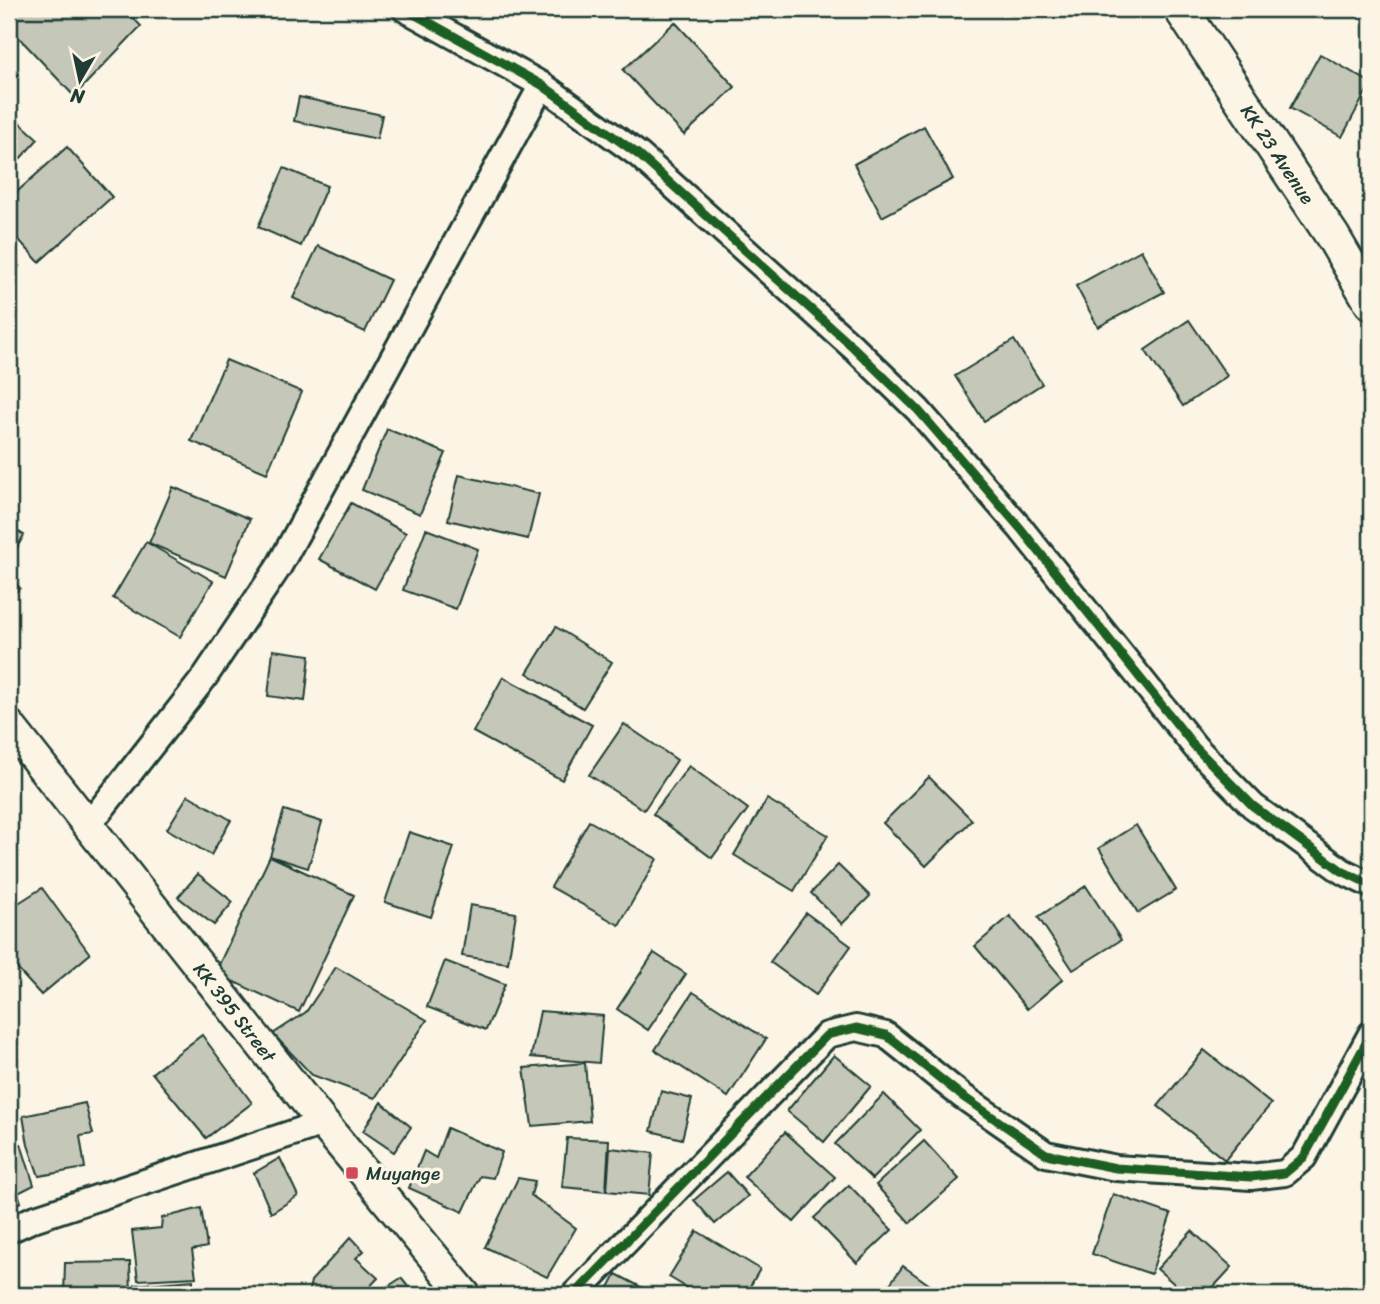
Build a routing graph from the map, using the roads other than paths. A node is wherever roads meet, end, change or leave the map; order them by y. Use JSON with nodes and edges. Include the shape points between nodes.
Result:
{"nodes":[{"id":1,"x":404,"y":9,"type":"edge"},
{"id":2,"x":1181,"y":9,"type":"edge"},
{"id":3,"x":542,"y":85,"type":"junction"},
{"id":4,"x":1371,"y":302,"type":"edge"},
{"id":5,"x":9,"y":725,"type":"edge"},
{"id":6,"x":88,"y":826,"type":"junction"},
{"id":7,"x":1371,"y":885,"type":"edge"},
{"id":8,"x":1371,"y":1034,"type":"edge"},
{"id":9,"x":323,"y":1124,"type":"junction"},
{"id":10,"x":9,"y":1230,"type":"edge"},
{"id":11,"x":465,"y":1295,"type":"edge"},
{"id":12,"x":574,"y":1295,"type":"edge"}],
"edges":[{"from":1,"to":3,"type":"street"},
{"from":2,"to":4,"type":"main road","name":"KK 23 Avenue"},
{"from":3,"to":6,"type":"street","via":[[278,568],[204,678]]},
{"from":3,"to":7,"type":"street","via":[[639,156],[853,347],[918,410],[1021,529],[1196,748],[1253,806],[1342,870]]},
{"from":5,"to":6,"type":"street","name":"KK 395 Street"},
{"from":6,"to":9,"type":"street","name":"KK 395 Street"},
{"from":8,"to":12,"type":"street","via":[[1304,1157],[1285,1173],[1251,1177],[1116,1168],[1046,1154],[962,1096],[886,1035],[856,1028],[827,1035]]},
{"from":9,"to":10,"type":"street"},
{"from":9,"to":11,"type":"street","name":"KK 395 Street"}]}
